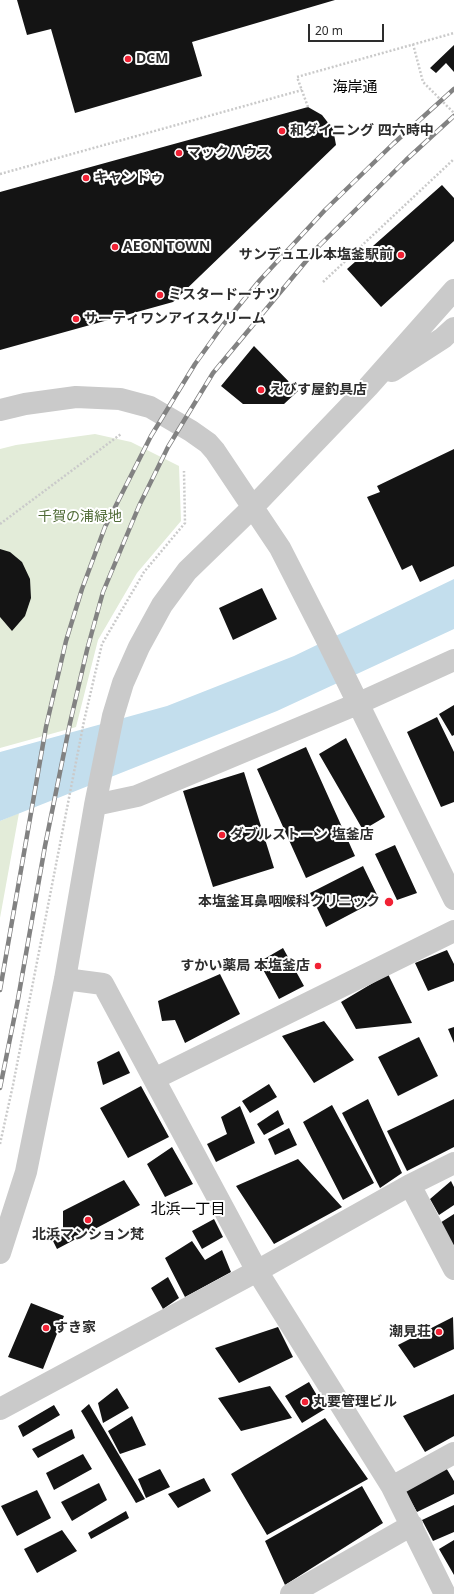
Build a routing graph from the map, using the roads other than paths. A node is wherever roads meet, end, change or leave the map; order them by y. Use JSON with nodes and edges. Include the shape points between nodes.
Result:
{"nodes":[{"id":1,"x":454,"y":290,"type":"edge"},
{"id":2,"x":454,"y":328,"type":"edge"},
{"id":3,"x":368,"y":387,"type":"junction"},
{"id":4,"x":0,"y":410,"type":"edge"},
{"id":5,"x":253,"y":507,"type":"junction"},
{"id":6,"x":454,"y":660,"type":"edge"},
{"id":7,"x":357,"y":704,"type":"junction"},
{"id":8,"x":97,"y":795,"type":"junction"},
{"id":9,"x":454,"y":898,"type":"edge"},
{"id":10,"x":454,"y":931,"type":"edge"},
{"id":11,"x":65,"y":979,"type":"junction"},
{"id":12,"x":154,"y":1079,"type":"junction"},
{"id":13,"x":454,"y":1163,"type":"edge"},
{"id":14,"x":410,"y":1184,"type":"junction"},
{"id":15,"x":0,"y":1253,"type":"edge"},
{"id":16,"x":454,"y":1269,"type":"edge"},
{"id":17,"x":257,"y":1271,"type":"junction"},
{"id":18,"x":0,"y":1409,"type":"edge"},
{"id":19,"x":454,"y":1453,"type":"edge"},
{"id":20,"x":392,"y":1487,"type":"junction"},
{"id":21,"x":412,"y":1525,"type":"junction"},
{"id":22,"x":291,"y":1594,"type":"edge"},
{"id":23,"x":445,"y":1594,"type":"edge"}],
"edges":[{"from":1,"to":3,"type":"street"},
{"from":2,"to":3,"type":"street","via":[[443,338]]},
{"from":3,"to":5,"type":"street"},
{"from":4,"to":5,"type":"street","via":[[76,397],[120,399],[150,407],[208,443]]},
{"from":5,"to":7,"type":"street","via":[[280,548]]},
{"from":5,"to":8,"type":"street","via":[[187,571],[162,605],[123,683],[113,716]]},
{"from":6,"to":7,"type":"street"},
{"from":7,"to":8,"type":"street","via":[[137,796]]},
{"from":7,"to":9,"type":"street"},
{"from":8,"to":11,"type":"street"},
{"from":10,"to":12,"type":"street"},
{"from":11,"to":12,"type":"street","via":[[103,984]]},
{"from":11,"to":15,"type":"street","via":[[26,1172]]},
{"from":12,"to":17,"type":"street"},
{"from":13,"to":14,"type":"street"},
{"from":14,"to":16,"type":"street"},
{"from":14,"to":17,"type":"street"},
{"from":17,"to":18,"type":"street"},
{"from":17,"to":20,"type":"street"},
{"from":19,"to":20,"type":"street"},
{"from":20,"to":21,"type":"street"},
{"from":21,"to":22,"type":"street"},
{"from":21,"to":23,"type":"street"}]}
